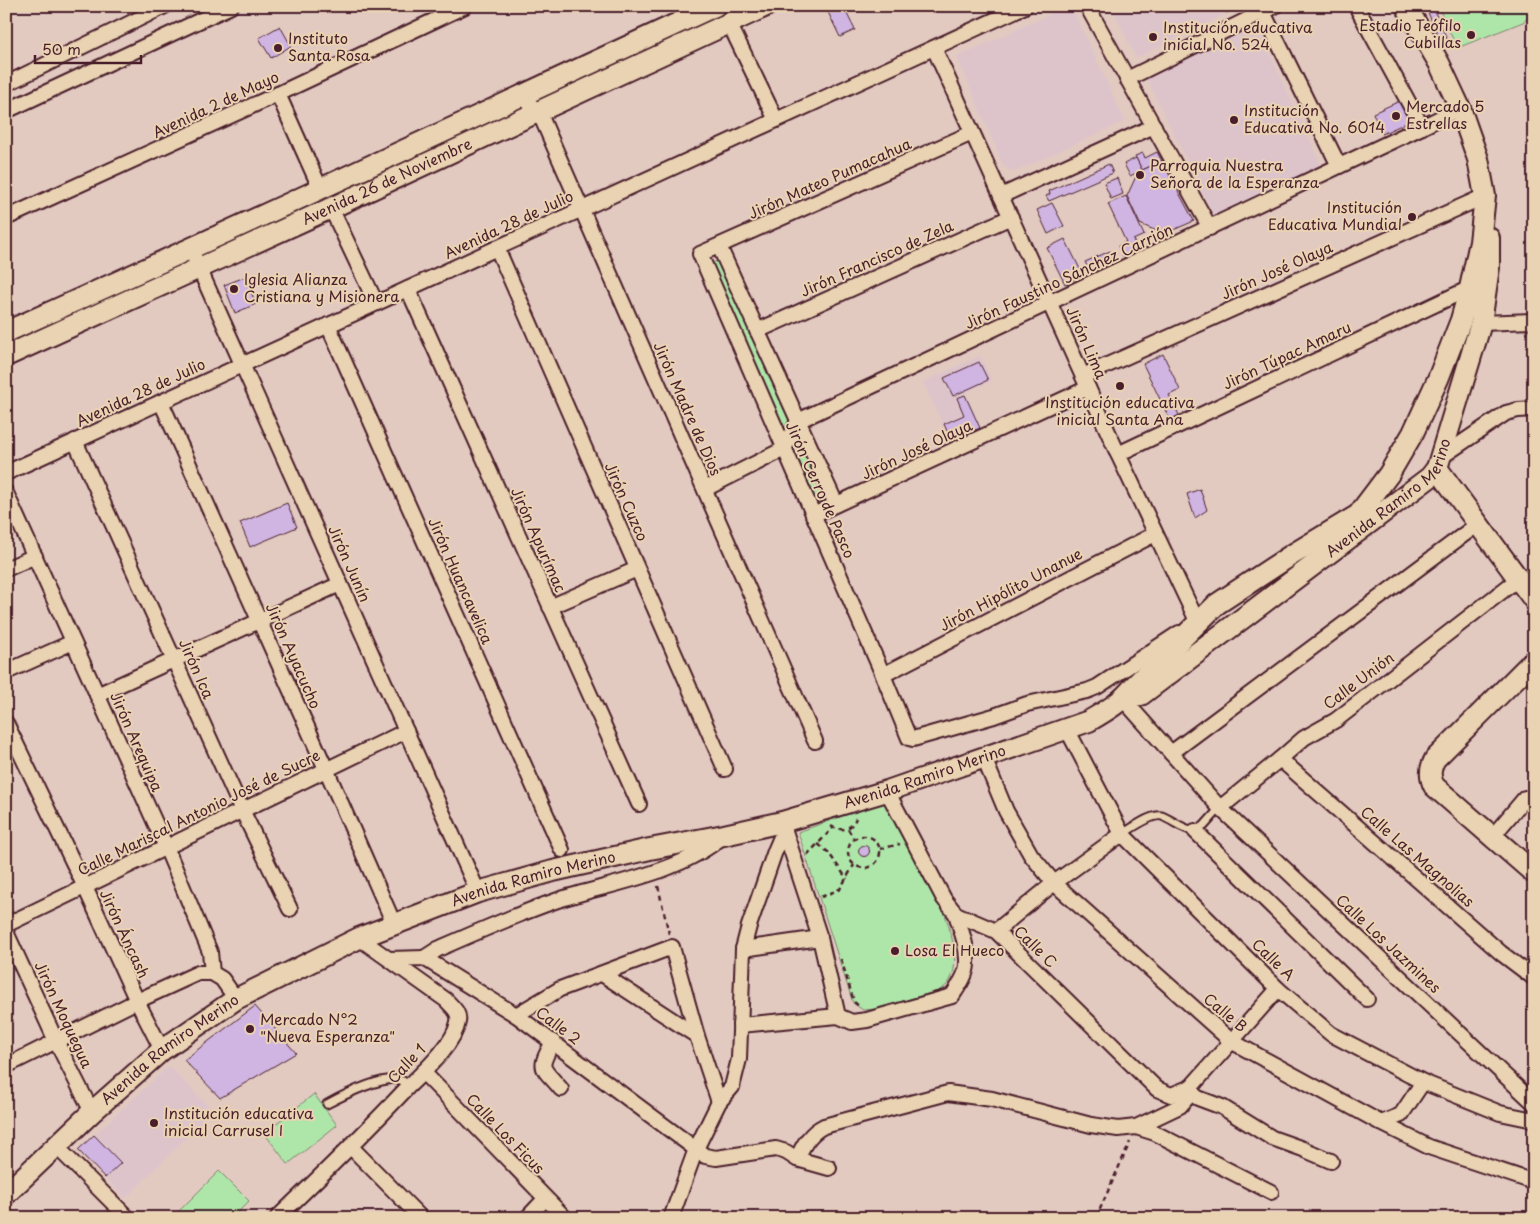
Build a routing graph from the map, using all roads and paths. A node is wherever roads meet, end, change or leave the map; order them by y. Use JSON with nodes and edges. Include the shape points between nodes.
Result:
{"nodes":[{"id":1,"x":165,"y":6,"type":"edge"},
{"id":2,"x":231,"y":6,"type":"edge"},
{"id":3,"x":465,"y":6,"type":"edge"},
{"id":4,"x":715,"y":6,"type":"edge"},
{"id":5,"x":766,"y":6,"type":"edge"},
{"id":6,"x":1025,"y":6,"type":"edge"},
{"id":7,"x":1087,"y":6,"type":"edge"},
{"id":8,"x":1356,"y":6,"type":"edge"},
{"id":9,"x":1406,"y":6,"type":"edge"},
{"id":10,"x":1269,"y":9,"type":"edge"},
{"id":11,"x":729,"y":23,"type":"junction"},
{"id":12,"x":934,"y":48,"type":"junction"},
{"id":13,"x":1128,"y":79,"type":"junction"},
{"id":14,"x":6,"y":84,"type":"edge"},
{"id":15,"x":278,"y":94,"type":"junction"},
{"id":16,"x":520,"y":96,"type":"junction"},
{"id":17,"x":1460,"y":108,"type":"junction"},
{"id":18,"x":6,"y":111,"type":"edge"},
{"id":19,"x":539,"y":112,"type":"junction"},
{"id":20,"x":776,"y":120,"type":"junction"},
{"id":21,"x":1154,"y":126,"type":"junction"},
{"id":22,"x":1422,"y":127,"type":"junction"},
{"id":23,"x":972,"y":133,"type":"junction"},
{"id":24,"x":1339,"y":166,"type":"junction"},
{"id":25,"x":320,"y":188,"type":"junction"},
{"id":26,"x":1001,"y":196,"type":"junction"},
{"id":27,"x":1485,"y":196,"type":"junction"},
{"id":28,"x":331,"y":208,"type":"junction"},
{"id":29,"x":582,"y":209,"type":"junction"},
{"id":30,"x":1011,"y":217,"type":"junction"},
{"id":31,"x":6,"y":218,"type":"edge"},
{"id":32,"x":1210,"y":228,"type":"junction"},
{"id":33,"x":719,"y":246,"type":"junction"},
{"id":34,"x":496,"y":248,"type":"junction"},
{"id":35,"x":191,"y":250,"type":"junction"},
{"id":36,"x":700,"y":254,"type":"joint"},
{"id":37,"x":199,"y":269,"type":"junction"},
{"id":38,"x":1470,"y":288,"type":"junction"},
{"id":39,"x":408,"y":289,"type":"junction"},
{"id":40,"x":376,"y":303,"type":"junction"},
{"id":41,"x":1050,"y":304,"type":"junction"},
{"id":42,"x":1534,"y":320,"type":"edge"},
{"id":43,"x":1481,"y":323,"type":"junction"},
{"id":44,"x":328,"y":325,"type":"junction"},
{"id":45,"x":757,"y":331,"type":"junction"},
{"id":46,"x":6,"y":332,"type":"edge"},
{"id":47,"x":6,"y":356,"type":"edge"},
{"id":48,"x":242,"y":365,"type":"junction"},
{"id":49,"x":1085,"y":382,"type":"junction"},
{"id":50,"x":161,"y":402,"type":"junction"},
{"id":51,"x":1533,"y":410,"type":"edge"},
{"id":52,"x":798,"y":421,"type":"junction"},
{"id":53,"x":75,"y":441,"type":"junction"},
{"id":54,"x":784,"y":449,"type":"junction"},
{"id":55,"x":1118,"y":454,"type":"junction"},
{"id":56,"x":1439,"y":463,"type":"junction"},
{"id":57,"x":6,"y":473,"type":"edge"},
{"id":58,"x":705,"y":490,"type":"junction"},
{"id":59,"x":6,"y":493,"type":"edge"},
{"id":60,"x":836,"y":504,"type":"junction"},
{"id":61,"x":813,"y":515,"type":"junction"},
{"id":62,"x":1478,"y":524,"type":"junction"},
{"id":63,"x":1154,"y":534,"type":"junction"},
{"id":64,"x":35,"y":556,"type":"junction"},
{"id":65,"x":6,"y":569,"type":"edge"},
{"id":66,"x":637,"y":569,"type":"junction"},
{"id":67,"x":1518,"y":579,"type":"junction"},
{"id":68,"x":340,"y":584,"type":"junction"},
{"id":69,"x":1534,"y":600,"type":"edge"},
{"id":70,"x":550,"y":607,"type":"junction"},
{"id":71,"x":259,"y":621,"type":"junction"},
{"id":72,"x":1196,"y":625,"type":"junction"},
{"id":73,"x":73,"y":642,"type":"junction"},
{"id":74,"x":174,"y":660,"type":"junction"},
{"id":75,"x":1534,"y":660,"type":"edge"},
{"id":76,"x":6,"y":672,"type":"edge"},
{"id":77,"x":883,"y":675,"type":"junction"},
{"id":78,"x":97,"y":695,"type":"junction"},
{"id":79,"x":1124,"y":698,"type":"junction"},
{"id":80,"x":6,"y":723,"type":"edge"},
{"id":81,"x":1067,"y":729,"type":"junction"},
{"id":82,"x":406,"y":731,"type":"junction"},
{"id":83,"x":815,"y":741,"type":"dead end"},
{"id":84,"x":1171,"y":754,"type":"junction"},
{"id":85,"x":984,"y":758,"type":"junction"},
{"id":86,"x":1280,"y":759,"type":"junction"},
{"id":87,"x":326,"y":769,"type":"junction"},
{"id":88,"x":725,"y":769,"type":"dead end"},
{"id":89,"x":887,"y":791,"type":"junction"},
{"id":90,"x":1525,"y":798,"type":"dead end"},
{"id":91,"x":639,"y":804,"type":"dead end"},
{"id":92,"x":1220,"y":808,"type":"junction"},
{"id":93,"x":242,"y":810,"type":"junction"},
{"id":94,"x":856,"y":812,"type":"dead end"},
{"id":95,"x":828,"y":822,"type":"dead end"},
{"id":96,"x":783,"y":826,"type":"junction"},
{"id":97,"x":834,"y":828,"type":"junction"},
{"id":98,"x":848,"y":828,"type":"junction"},
{"id":99,"x":1195,"y":831,"type":"junction"},
{"id":100,"x":1122,"y":834,"type":"junction"},
{"id":101,"x":724,"y":835,"type":"junction"},
{"id":102,"x":1492,"y":837,"type":"junction"},
{"id":103,"x":854,"y":839,"type":"junction"},
{"id":104,"x":913,"y":840,"type":"junction"},
{"id":105,"x":818,"y":844,"type":"junction"},
{"id":106,"x":166,"y":847,"type":"junction"},
{"id":107,"x":805,"y":848,"type":"dead end"},
{"id":108,"x":880,"y":849,"type":"junction"},
{"id":109,"x":562,"y":850,"type":"dead end"},
{"id":110,"x":854,"y":865,"type":"junction"},
{"id":111,"x":655,"y":872,"type":"junction"},
{"id":112,"x":1534,"y":873,"type":"edge"},
{"id":113,"x":847,"y":879,"type":"junction"},
{"id":114,"x":1054,"y":883,"type":"junction"},
{"id":115,"x":85,"y":887,"type":"junction"},
{"id":116,"x":818,"y":889,"type":"dead end"},
{"id":117,"x":478,"y":892,"type":"junction"},
{"id":118,"x":814,"y":899,"type":"junction"},
{"id":119,"x":290,"y":909,"type":"dead end"},
{"id":120,"x":956,"y":914,"type":"junction"},
{"id":121,"x":394,"y":924,"type":"junction"},
{"id":122,"x":6,"y":925,"type":"edge"},
{"id":123,"x":996,"y":931,"type":"junction"},
{"id":124,"x":6,"y":932,"type":"edge"},
{"id":125,"x":359,"y":938,"type":"junction"},
{"id":126,"x":820,"y":938,"type":"junction"},
{"id":127,"x":672,"y":947,"type":"junction"},
{"id":128,"x":744,"y":948,"type":"junction"},
{"id":129,"x":839,"y":954,"type":"dead end"},
{"id":130,"x":424,"y":958,"type":"junction"},
{"id":131,"x":389,"y":959,"type":"junction"},
{"id":132,"x":212,"y":973,"type":"junction"},
{"id":133,"x":602,"y":974,"type":"junction"},
{"id":134,"x":1534,"y":978,"type":"edge"},
{"id":135,"x":1278,"y":988,"type":"junction"},
{"id":136,"x":236,"y":999,"type":"junction"},
{"id":137,"x":1367,"y":999,"type":"dead end"},
{"id":138,"x":137,"y":1001,"type":"junction"},
{"id":139,"x":863,"y":1009,"type":"dead end"},
{"id":140,"x":516,"y":1015,"type":"junction"},
{"id":141,"x":838,"y":1016,"type":"junction"},
{"id":142,"x":740,"y":1026,"type":"junction"},
{"id":143,"x":697,"y":1036,"type":"junction"},
{"id":144,"x":56,"y":1041,"type":"junction"},
{"id":145,"x":1231,"y":1041,"type":"junction"},
{"id":146,"x":553,"y":1042,"type":"junction"},
{"id":147,"x":162,"y":1050,"type":"junction"},
{"id":148,"x":6,"y":1066,"type":"edge"},
{"id":149,"x":423,"y":1072,"type":"junction"},
{"id":150,"x":1423,"y":1082,"type":"junction"},
{"id":151,"x":1192,"y":1086,"type":"junction"},
{"id":152,"x":408,"y":1087,"type":"junction"},
{"id":153,"x":561,"y":1089,"type":"dead end"},
{"id":154,"x":719,"y":1102,"type":"junction"},
{"id":155,"x":1534,"y":1103,"type":"edge"},
{"id":156,"x":327,"y":1104,"type":"dead end"},
{"id":157,"x":92,"y":1112,"type":"junction"},
{"id":158,"x":1534,"y":1120,"type":"edge"},
{"id":159,"x":1381,"y":1123,"type":"junction"},
{"id":160,"x":1136,"y":1128,"type":"junction"},
{"id":161,"x":56,"y":1146,"type":"junction"},
{"id":162,"x":351,"y":1147,"type":"junction"},
{"id":163,"x":696,"y":1149,"type":"junction"},
{"id":164,"x":797,"y":1159,"type":"junction"},
{"id":165,"x":1330,"y":1161,"type":"dead end"},
{"id":166,"x":830,"y":1168,"type":"dead end"},
{"id":167,"x":1534,"y":1182,"type":"edge"},
{"id":168,"x":1271,"y":1192,"type":"dead end"},
{"id":169,"x":6,"y":1194,"type":"edge"},
{"id":170,"x":545,"y":1199,"type":"junction"},
{"id":171,"x":128,"y":1218,"type":"edge"},
{"id":172,"x":277,"y":1218,"type":"edge"},
{"id":173,"x":420,"y":1218,"type":"edge"},
{"id":174,"x":527,"y":1218,"type":"edge"},
{"id":175,"x":565,"y":1218,"type":"edge"},
{"id":176,"x":671,"y":1218,"type":"edge"},
{"id":177,"x":1096,"y":1218,"type":"edge"}],
"edges":[{"from":1,"to":14,"type":"street"},
{"from":2,"to":18,"type":"street"},
{"from":3,"to":15,"type":"street","name":"Avenida 2 de Mayo"},
{"from":4,"to":16,"type":"street","name":"Avenida 26 de Noviembre"},
{"from":5,"to":11,"type":"street","name":"Avenida 26 de Noviembre"},
{"from":6,"to":12,"type":"street","name":"Avenida 28 de Julio"},
{"from":7,"to":13,"type":"street"},
{"from":8,"to":22,"type":"street"},
{"from":9,"to":17,"type":"street","name":"Avenida Ramiro Merino"},
{"from":10,"to":13,"type":"street"},
{"from":10,"to":24,"type":"street"},
{"from":11,"to":19,"type":"street","name":"Avenida 26 de Noviembre"},
{"from":11,"to":20,"type":"street"},
{"from":12,"to":20,"type":"street","name":"Avenida 28 de Julio"},
{"from":12,"to":23,"type":"street","name":"Jirón Lima"},
{"from":13,"to":21,"type":"street"},
{"from":15,"to":25,"type":"street"},
{"from":15,"to":31,"type":"street","name":"Avenida 2 de Mayo"},
{"from":16,"to":19,"type":"street","name":"Jirón Madre de Dios"},
{"from":16,"to":25,"type":"street","name":"Avenida 26 de Noviembre"},
{"from":17,"to":22,"type":"street","name":"Jirón Faustino Sánchez Carrión"},
{"from":17,"to":27,"type":"street","name":"Avenida Ramiro Merino","via":[[1478,159]]},
{"from":19,"to":28,"type":"street","name":"Avenida 26 de Noviembre"},
{"from":19,"to":29,"type":"street","name":"Jirón Madre de Dios"},
{"from":20,"to":29,"type":"street","name":"Avenida 28 de Julio"},
{"from":21,"to":26,"type":"street"},
{"from":21,"to":32,"type":"street"},
{"from":22,"to":24,"type":"street","name":"Jirón Faustino Sánchez Carrión"},
{"from":23,"to":26,"type":"street","name":"Jirón Lima"},
{"from":23,"to":33,"type":"street","name":"Jirón Mateo Pumacahua"},
{"from":24,"to":32,"type":"street","name":"Jirón Faustino Sánchez Carrión"},
{"from":25,"to":35,"type":"street","name":"Avenida 26 de Noviembre"},
{"from":26,"to":30,"type":"street","name":"Jirón Lima"},
{"from":27,"to":38,"type":"street","name":"Avenida Ramiro Merino"},
{"from":27,"to":43,"type":"street","name":"Avenida Ramiro Merino","via":[[1489,267]]},
{"from":27,"to":49,"type":"street","name":"Jirón José Olaya"},
{"from":28,"to":37,"type":"street","name":"Avenida 26 de Noviembre"},
{"from":28,"to":40,"type":"street"},
{"from":29,"to":34,"type":"street","name":"Avenida 28 de Julio"},
{"from":29,"to":58,"type":"street","name":"Jirón Madre de Dios"},
{"from":30,"to":41,"type":"street","name":"Jirón Lima"},
{"from":30,"to":45,"type":"street","name":"Jirón Francisco de Zela"},
{"from":32,"to":41,"type":"street","name":"Jirón Faustino Sánchez Carrión"},
{"from":33,"to":36,"type":"street","name":"Jirón Mateo Pumacahua"},
{"from":33,"to":45,"type":"street","name":"Jirón Cerro de Pasco"},
{"from":34,"to":39,"type":"street","name":"Avenida 28 de Julio"},
{"from":34,"to":66,"type":"street","name":"Jirón Cuzco"},
{"from":35,"to":37,"type":"street","name":"Jirón Junín"},
{"from":35,"to":46,"type":"street","name":"Avenida 26 de Noviembre"},
{"from":36,"to":54,"type":"street","name":"Jirón Cerro de Pasco"},
{"from":37,"to":47,"type":"street","name":"Avenida 26 de Noviembre"},
{"from":37,"to":48,"type":"street","name":"Jirón Junín"},
{"from":38,"to":55,"type":"street","name":"Jirón Túpac Amaru"},
{"from":38,"to":72,"type":"street","name":"Avenida Ramiro Merino","via":[[1454,337],[1413,433],[1389,474],[1358,516],[1217,604]]},
{"from":39,"to":40,"type":"street","name":"Avenida 28 de Julio"},
{"from":39,"to":70,"type":"street","name":"Jirón Apurímac"},
{"from":40,"to":44,"type":"street","name":"Avenida 28 de Julio"},
{"from":41,"to":49,"type":"street","name":"Jirón Lima"},
{"from":41,"to":52,"type":"street","name":"Jirón Faustino Sánchez Carrión"},
{"from":42,"to":43,"type":"street"},
{"from":43,"to":56,"type":"street","name":"Avenida Ramiro Merino"},
{"from":44,"to":48,"type":"street","name":"Avenida 28 de Julio"},
{"from":44,"to":109,"type":"street","name":"Jirón Huancavelica"},
{"from":45,"to":52,"type":"street","name":"Jirón Cerro de Pasco"},
{"from":48,"to":50,"type":"street","name":"Avenida 28 de Julio"},
{"from":48,"to":68,"type":"street","name":"Jirón Junín"},
{"from":49,"to":55,"type":"street","name":"Jirón Lima"},
{"from":49,"to":60,"type":"street","name":"Jirón José Olaya"},
{"from":50,"to":53,"type":"street","name":"Avenida 28 de Julio"},
{"from":50,"to":71,"type":"street","name":"Jirón Ayacucho"},
{"from":51,"to":56,"type":"street","via":[[1506,413]]},
{"from":52,"to":54,"type":"street"},
{"from":52,"to":60,"type":"street","name":"Jirón Cerro de Pasco"},
{"from":53,"to":57,"type":"street","name":"Avenida 28 de Julio"},
{"from":53,"to":74,"type":"street","name":"Jirón Ica"},
{"from":54,"to":58,"type":"street"},
{"from":54,"to":61,"type":"street","name":"Jirón Cerro de Pasco"},
{"from":55,"to":63,"type":"street","name":"Jirón Lima"},
{"from":56,"to":62,"type":"street"},
{"from":56,"to":79,"type":"street","name":"Avenida Ramiro Merino","via":[[1430,477],[1141,695]]},
{"from":58,"to":83,"type":"street","name":"Jirón Madre de Dios"},
{"from":59,"to":64,"type":"street","name":"Jirón Arequipa"},
{"from":60,"to":61,"type":"street","name":"Jirón José Olaya"},
{"from":61,"to":77,"type":"street","name":"Jirón Cerro de Pasco"},
{"from":62,"to":67,"type":"street"},
{"from":62,"to":84,"type":"street"},
{"from":63,"to":72,"type":"street","name":"Jirón Lima"},
{"from":63,"to":77,"type":"street","name":"Jirón Hipólito Unanue"},
{"from":64,"to":65,"type":"street"},
{"from":64,"to":73,"type":"street","name":"Jirón Arequipa"},
{"from":66,"to":70,"type":"street"},
{"from":66,"to":88,"type":"street","name":"Jirón Cuzco"},
{"from":67,"to":69,"type":"street"},
{"from":67,"to":86,"type":"street","name":"Calle Unión","via":[[1336,720],[1304,738]]},
{"from":68,"to":71,"type":"street"},
{"from":68,"to":82,"type":"street","name":"Jirón Junín"},
{"from":70,"to":91,"type":"street","name":"Jirón Apurímac"},
{"from":71,"to":74,"type":"street"},
{"from":71,"to":87,"type":"street","name":"Jirón Ayacucho"},
{"from":72,"to":77,"type":"street","name":"Jirón Cerro de Pasco","via":[[1087,691],[1027,704],[910,739]]},
{"from":72,"to":79,"type":"street","name":"Avenida Ramiro Merino"},
{"from":73,"to":76,"type":"street"},
{"from":73,"to":78,"type":"street","name":"Jirón Arequipa"},
{"from":74,"to":78,"type":"street"},
{"from":74,"to":93,"type":"street","name":"Jirón Ica"},
{"from":75,"to":102,"type":"street","via":[[1435,758],[1431,766],[1434,786]]},
{"from":78,"to":106,"type":"street","name":"Jirón Arequipa"},
{"from":79,"to":81,"type":"street","name":"Avenida Ramiro Merino","via":[[1089,721]]},
{"from":79,"to":84,"type":"street","name":"Calle Los Jazmines"},
{"from":80,"to":115,"type":"street","name":"Jirón Áncash"},
{"from":81,"to":85,"type":"street","name":"Avenida Ramiro Merino"},
{"from":81,"to":100,"type":"street","name":"Calle A"},
{"from":82,"to":87,"type":"street","name":"Calle Mariscal Antonio José de Sucre"},
{"from":82,"to":117,"type":"street","name":"Jirón Junín"},
{"from":84,"to":92,"type":"street","name":"Calle Los Jazmines"},
{"from":85,"to":89,"type":"street","name":"Avenida Ramiro Merino"},
{"from":85,"to":114,"type":"street","name":"Calle B","via":[[1006,811],[1031,855]]},
{"from":86,"to":92,"type":"street","name":"Calle Unión"},
{"from":86,"to":134,"type":"street","name":"Calle Las Magnolias"},
{"from":87,"to":93,"type":"street","name":"Calle Mariscal Antonio José de Sucre"},
{"from":87,"to":121,"type":"street","name":"Jirón Ayacucho"},
{"from":89,"to":96,"type":"street","name":"Avenida Ramiro Merino"},
{"from":89,"to":104,"type":"street"},
{"from":90,"to":102,"type":"street"},
{"from":92,"to":99,"type":"lane"},
{"from":92,"to":155,"type":"street","name":"Calle Los Jazmines"},
{"from":93,"to":106,"type":"street","name":"Calle Mariscal Antonio José de Sucre"},
{"from":93,"to":119,"type":"street","name":"Jirón Ica"},
{"from":94,"to":98,"type":"path","via":[[856,821]]},
{"from":95,"to":97,"type":"path"},
{"from":96,"to":101,"type":"street","name":"Avenida Ramiro Merino"},
{"from":96,"to":118,"type":"street"},
{"from":96,"to":128,"type":"street"},
{"from":97,"to":98,"type":"path"},
{"from":97,"to":105,"type":"path"},
{"from":98,"to":103,"type":"path"},
{"from":99,"to":100,"type":"lane","via":[[1160,815]]},
{"from":99,"to":137,"type":"street"},
{"from":100,"to":114,"type":"street"},
{"from":100,"to":135,"type":"street","name":"Calle A"},
{"from":101,"to":111,"type":"street","via":[[701,853]]},
{"from":101,"to":117,"type":"street","name":"Avenida Ramiro Merino","via":[[573,866]]},
{"from":102,"to":112,"type":"street"},
{"from":103,"to":108,"type":"path","via":[[869,837]]},
{"from":103,"to":110,"type":"path","via":[[847,853]]},
{"from":104,"to":108,"type":"path"},
{"from":104,"to":120,"type":"street","via":[[944,899]]},
{"from":105,"to":107,"type":"path","via":[[807,855]]},
{"from":105,"to":113,"type":"path","via":[[828,852]]},
{"from":106,"to":115,"type":"street","name":"Calle Mariscal Antonio José de Sucre"},
{"from":106,"to":132,"type":"street","name":"Jirón Arequipa","via":[[210,952]]},
{"from":108,"to":110,"type":"path","via":[[878,859],[871,866],[861,868]]},
{"from":110,"to":113,"type":"path"},
{"from":111,"to":127,"type":"path"},
{"from":111,"to":130,"type":"street","via":[[557,900],[438,949]]},
{"from":113,"to":118,"type":"path","via":[[840,889]]},
{"from":114,"to":123,"type":"street"},
{"from":114,"to":145,"type":"street","name":"Calle B"},
{"from":115,"to":122,"type":"street","name":"Calle Mariscal Antonio José de Sucre"},
{"from":115,"to":138,"type":"street","name":"Jirón Áncash"},
{"from":116,"to":118,"type":"path"},
{"from":117,"to":121,"type":"street","name":"Avenida Ramiro Merino"},
{"from":118,"to":126,"type":"street"},
{"from":120,"to":123,"type":"street","name":"Calle C"},
{"from":120,"to":141,"type":"street","via":[[968,965],[952,996],[867,1020],[852,1022]]},
{"from":121,"to":125,"type":"street","name":"Avenida Ramiro Merino"},
{"from":123,"to":151,"type":"street","name":"Calle C","via":[[1157,1089],[1171,1094]]},
{"from":124,"to":144,"type":"street","name":"Jirón Moquegua"},
{"from":125,"to":131,"type":"street","name":"Calle 1"},
{"from":125,"to":136,"type":"street","name":"Avenida Ramiro Merino"},
{"from":126,"to":128,"type":"street"},
{"from":126,"to":141,"type":"street"},
{"from":127,"to":133,"type":"street"},
{"from":127,"to":143,"type":"street"},
{"from":128,"to":142,"type":"street"},
{"from":129,"to":139,"type":"path","via":[[854,1002]]},
{"from":130,"to":131,"type":"street"},
{"from":130,"to":140,"type":"street","name":"Calle 2"},
{"from":131,"to":149,"type":"street","name":"Calle 1","via":[[446,1000],[458,1013],[455,1032]]},
{"from":132,"to":136,"type":"street","via":[[222,979]]},
{"from":132,"to":138,"type":"street","via":[[198,973]]},
{"from":133,"to":140,"type":"street","via":[[560,989]]},
{"from":133,"to":143,"type":"street"},
{"from":135,"to":145,"type":"street"},
{"from":135,"to":150,"type":"street","name":"Calle A","via":[[1331,1034]]},
{"from":136,"to":147,"type":"street","name":"Avenida Ramiro Merino"},
{"from":138,"to":144,"type":"street"},
{"from":138,"to":147,"type":"street","name":"Jirón Áncash"},
{"from":140,"to":146,"type":"street","name":"Calle 2"},
{"from":141,"to":142,"type":"street"},
{"from":142,"to":154,"type":"street","via":[[739,1059],[732,1087]]},
{"from":143,"to":154,"type":"street"},
{"from":144,"to":148,"type":"street"},
{"from":144,"to":157,"type":"street","name":"Jirón Moquegua"},
{"from":145,"to":151,"type":"street"},
{"from":145,"to":159,"type":"street","name":"Calle B"},
{"from":146,"to":153,"type":"street","via":[[542,1065]]},
{"from":146,"to":163,"type":"street","name":"Calle 2"},
{"from":147,"to":157,"type":"street","name":"Avenida Ramiro Merino"},
{"from":149,"to":152,"type":"street","name":"Calle 1"},
{"from":149,"to":170,"type":"street","name":"Calle Los Ficus"},
{"from":150,"to":158,"type":"street","name":"Calle A","via":[[1500,1113]]},
{"from":150,"to":159,"type":"street","via":[[1401,1115]]},
{"from":151,"to":160,"type":"street","via":[[1180,1106]]},
{"from":151,"to":165,"type":"street","via":[[1193,1094],[1198,1098],[1222,1107],[1272,1138]]},
{"from":152,"to":156,"type":"lane","via":[[403,1081],[394,1079],[356,1088]]},
{"from":152,"to":162,"type":"street","name":"Calle 1"},
{"from":154,"to":163,"type":"street"},
{"from":157,"to":161,"type":"street","name":"Avenida Ramiro Merino"},
{"from":159,"to":167,"type":"street","name":"Calle B","via":[[1428,1146]]},
{"from":160,"to":164,"type":"street","via":[[1091,1125],[992,1100],[948,1093],[824,1126],[811,1135]]},
{"from":160,"to":168,"type":"street","via":[[1155,1133]]},
{"from":160,"to":177,"type":"path"},
{"from":161,"to":169,"type":"street","name":"Avenida Ramiro Merino"},
{"from":161,"to":171,"type":"street"},
{"from":162,"to":172,"type":"street","name":"Calle 1"},
{"from":162,"to":173,"type":"street"},
{"from":163,"to":164,"type":"street","name":"Calle 2","via":[[705,1156],[716,1158],[776,1149]]},
{"from":163,"to":176,"type":"street"},
{"from":164,"to":166,"type":"street","name":"Calle 2"},
{"from":170,"to":174,"type":"street"},
{"from":170,"to":175,"type":"street","name":"Calle Los Ficus"}]}
